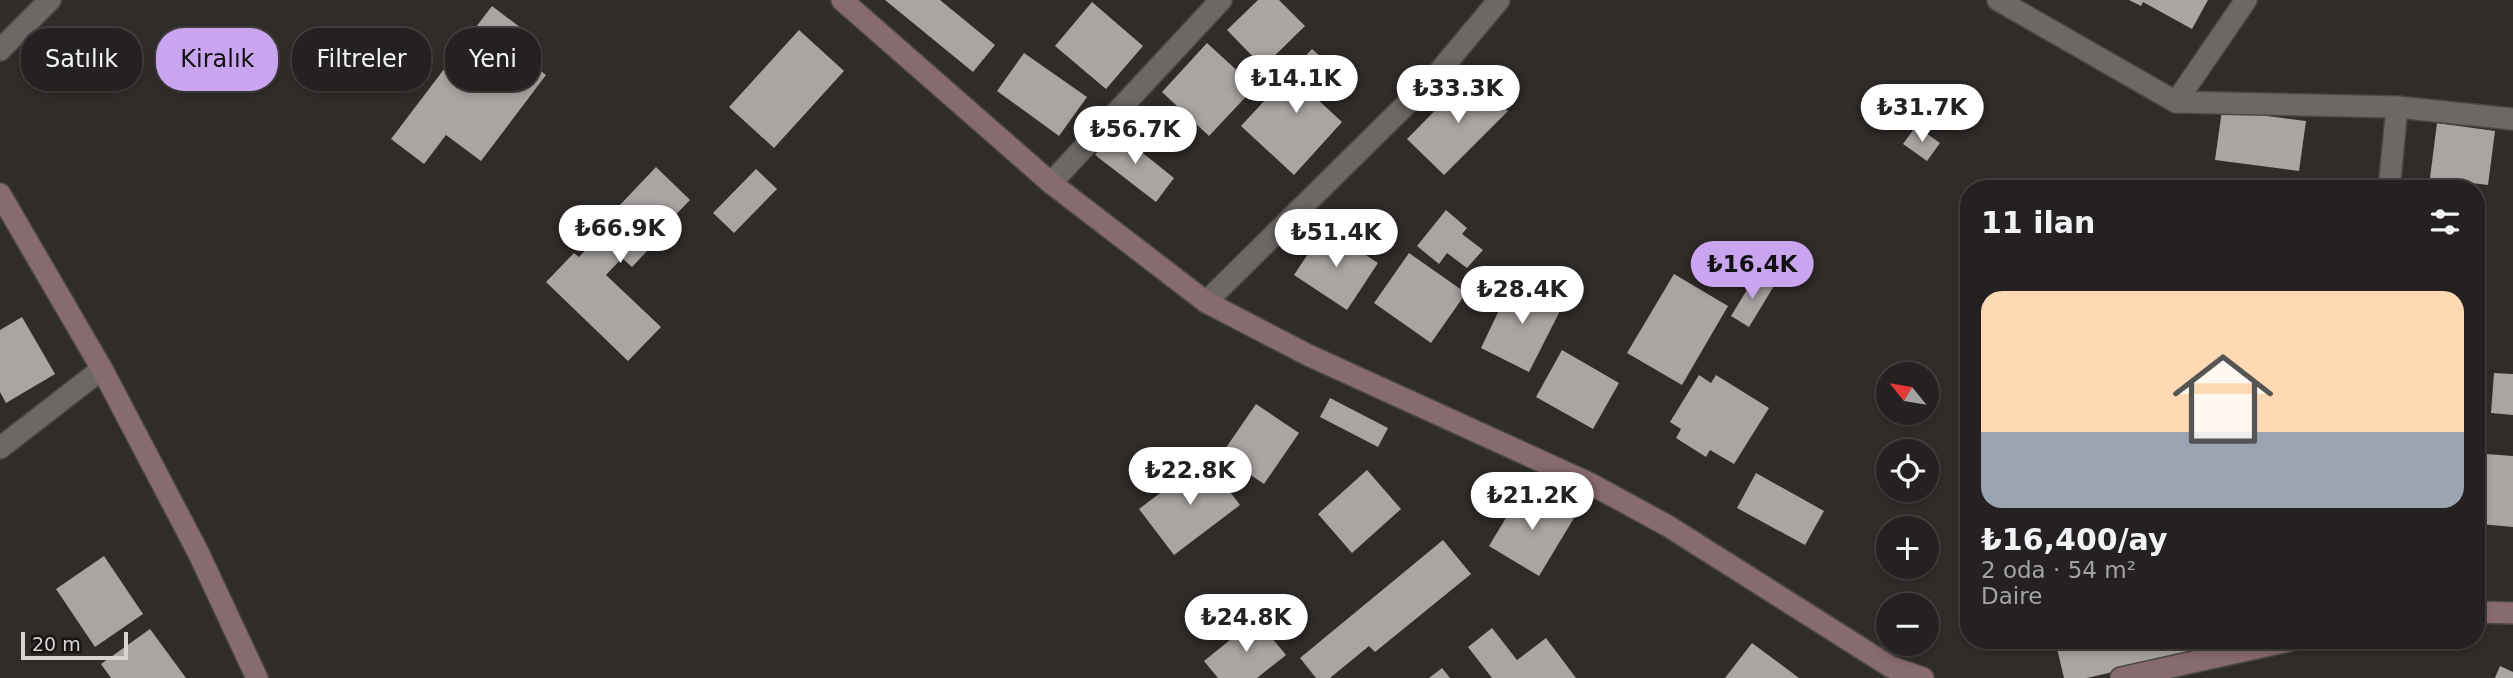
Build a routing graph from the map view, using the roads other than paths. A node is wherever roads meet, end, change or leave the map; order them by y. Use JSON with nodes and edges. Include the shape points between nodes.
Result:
{"nodes":[{"id":1,"x":50,"y":0,"type":"edge"},
{"id":2,"x":842,"y":0,"type":"edge"},
{"id":3,"x":1221,"y":0,"type":"edge"},
{"id":4,"x":1499,"y":0,"type":"edge"},
{"id":5,"x":1998,"y":0,"type":"edge"},
{"id":6,"x":2246,"y":0,"type":"edge"},
{"id":7,"x":0,"y":50,"type":"edge"},
{"id":8,"x":2176,"y":102,"type":"junction"},
{"id":9,"x":2398,"y":107,"type":"junction"},
{"id":10,"x":2513,"y":119,"type":"edge"},
{"id":11,"x":2390,"y":180,"type":"edge"},
{"id":12,"x":1051,"y":183,"type":"junction"},
{"id":13,"x":0,"y":194,"type":"edge"},
{"id":14,"x":1206,"y":302,"type":"junction"},
{"id":15,"x":102,"y":369,"type":"junction"},
{"id":16,"x":0,"y":448,"type":"edge"},
{"id":17,"x":2485,"y":612,"type":"edge"},
{"id":18,"x":2513,"y":613,"type":"edge"},
{"id":19,"x":2252,"y":649,"type":"edge"},
{"id":20,"x":257,"y":678,"type":"edge"},
{"id":21,"x":1923,"y":678,"type":"edge"},
{"id":22,"x":2121,"y":678,"type":"edge"}],
"edges":[{"from":1,"to":7,"type":"street"},
{"from":2,"to":12,"type":"street"},
{"from":3,"to":12,"type":"street"},
{"from":4,"to":14,"type":"street","via":[[1438,73]]},
{"from":5,"to":8,"type":"street"},
{"from":6,"to":8,"type":"street"},
{"from":8,"to":9,"type":"street"},
{"from":9,"to":10,"type":"street"},
{"from":9,"to":11,"type":"street"},
{"from":12,"to":14,"type":"street"},
{"from":13,"to":15,"type":"street"},
{"from":14,"to":21,"type":"street","via":[[1320,360],[1589,483],[1668,526],[1891,667]]},
{"from":15,"to":16,"type":"street"},
{"from":15,"to":20,"type":"street","via":[[198,552]]},
{"from":17,"to":18,"type":"street"},
{"from":19,"to":22,"type":"street"}]}
